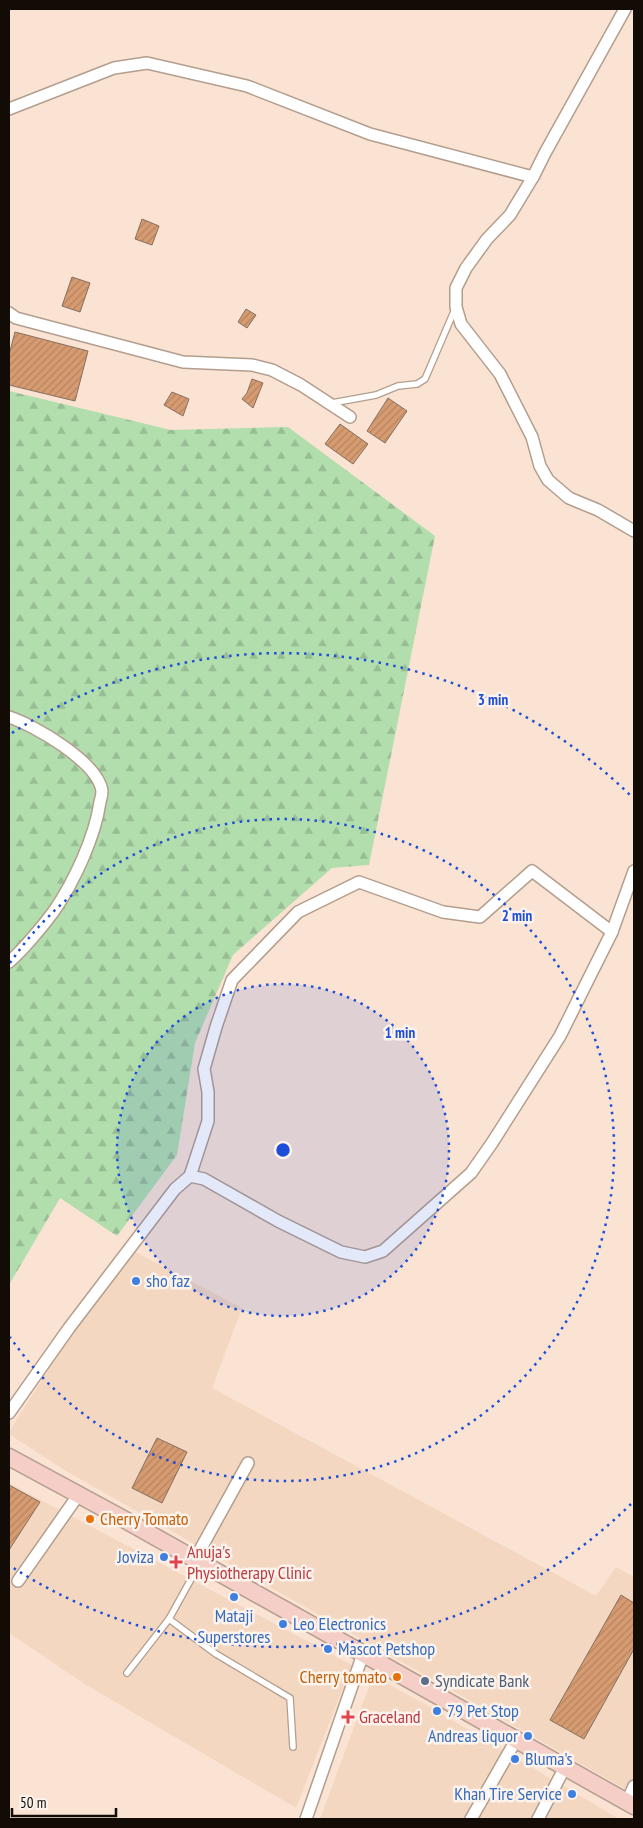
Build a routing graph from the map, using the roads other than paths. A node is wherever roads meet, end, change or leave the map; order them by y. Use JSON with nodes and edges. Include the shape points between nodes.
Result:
{"nodes":[{"id":1,"x":625,"y":9,"type":"edge"},
{"id":2,"x":9,"y":109,"type":"edge"},
{"id":3,"x":533,"y":177,"type":"junction"},
{"id":4,"x":456,"y":307,"type":"junction"},
{"id":5,"x":9,"y":313,"type":"edge"},
{"id":6,"x":330,"y":404,"type":"junction"},
{"id":7,"x":350,"y":417,"type":"dead end"},
{"id":8,"x":634,"y":531,"type":"edge"},
{"id":9,"x":9,"y":717,"type":"edge"},
{"id":10,"x":634,"y":871,"type":"edge"},
{"id":11,"x":612,"y":932,"type":"junction"},
{"id":12,"x":9,"y":962,"type":"edge"},
{"id":13,"x":190,"y":1176,"type":"junction"},
{"id":14,"x":9,"y":1413,"type":"edge"},
{"id":15,"x":9,"y":1457,"type":"edge"},
{"id":16,"x":248,"y":1463,"type":"dead end"},
{"id":17,"x":78,"y":1494,"type":"junction"},
{"id":18,"x":198,"y":1561,"type":"junction"},
{"id":19,"x":18,"y":1581,"type":"dead end"},
{"id":20,"x":169,"y":1619,"type":"junction"},
{"id":21,"x":363,"y":1654,"type":"junction"},
{"id":22,"x":127,"y":1673,"type":"dead end"},
{"id":23,"x":516,"y":1740,"type":"junction"},
{"id":24,"x":293,"y":1747,"type":"dead end"},
{"id":25,"x":565,"y":1767,"type":"junction"},
{"id":26,"x":634,"y":1786,"type":"edge"},
{"id":27,"x":631,"y":1804,"type":"edge"},
{"id":28,"x":306,"y":1819,"type":"edge"},
{"id":29,"x":471,"y":1819,"type":"edge"},
{"id":30,"x":538,"y":1819,"type":"edge"}],
"edges":[{"from":1,"to":3,"type":"street"},
{"from":2,"to":3,"type":"street","via":[[114,68],[146,63],[247,86],[370,134]]},
{"from":3,"to":4,"type":"street","via":[[510,215],[486,239],[466,268],[456,288]]},
{"from":4,"to":6,"type":"lane","via":[[425,379],[417,384]]},
{"from":4,"to":8,"type":"street","via":[[461,324],[500,374],[532,437],[540,466],[548,480],[570,498]]},
{"from":5,"to":6,"type":"street","via":[[16,318],[183,362],[252,365],[272,370]]},
{"from":6,"to":7,"type":"street"},
{"from":9,"to":12,"type":"street","via":[[54,740],[78,757],[97,779],[102,791],[97,821],[54,911]]},
{"from":10,"to":11,"type":"street"},
{"from":11,"to":13,"type":"street","via":[[560,1036],[476,1166],[383,1251],[365,1257],[341,1252],[204,1179]]},
{"from":11,"to":13,"type":"street","via":[[532,871],[480,916],[443,912],[359,882],[298,912],[232,980],[204,1069],[208,1121]]},
{"from":13,"to":14,"type":"street","via":[[174,1189]]},
{"from":15,"to":17,"type":"main road"},
{"from":16,"to":18,"type":"street"},
{"from":17,"to":18,"type":"main road"},
{"from":17,"to":19,"type":"street"},
{"from":18,"to":20,"type":"lane"},
{"from":18,"to":21,"type":"main road"},
{"from":20,"to":22,"type":"lane"},
{"from":20,"to":24,"type":"lane","via":[[216,1654],[290,1698]]},
{"from":21,"to":23,"type":"main road"},
{"from":21,"to":28,"type":"street"},
{"from":23,"to":25,"type":"main road"},
{"from":23,"to":29,"type":"street"},
{"from":25,"to":27,"type":"main road"},
{"from":25,"to":30,"type":"street"},
{"from":26,"to":27,"type":"street"}]}
